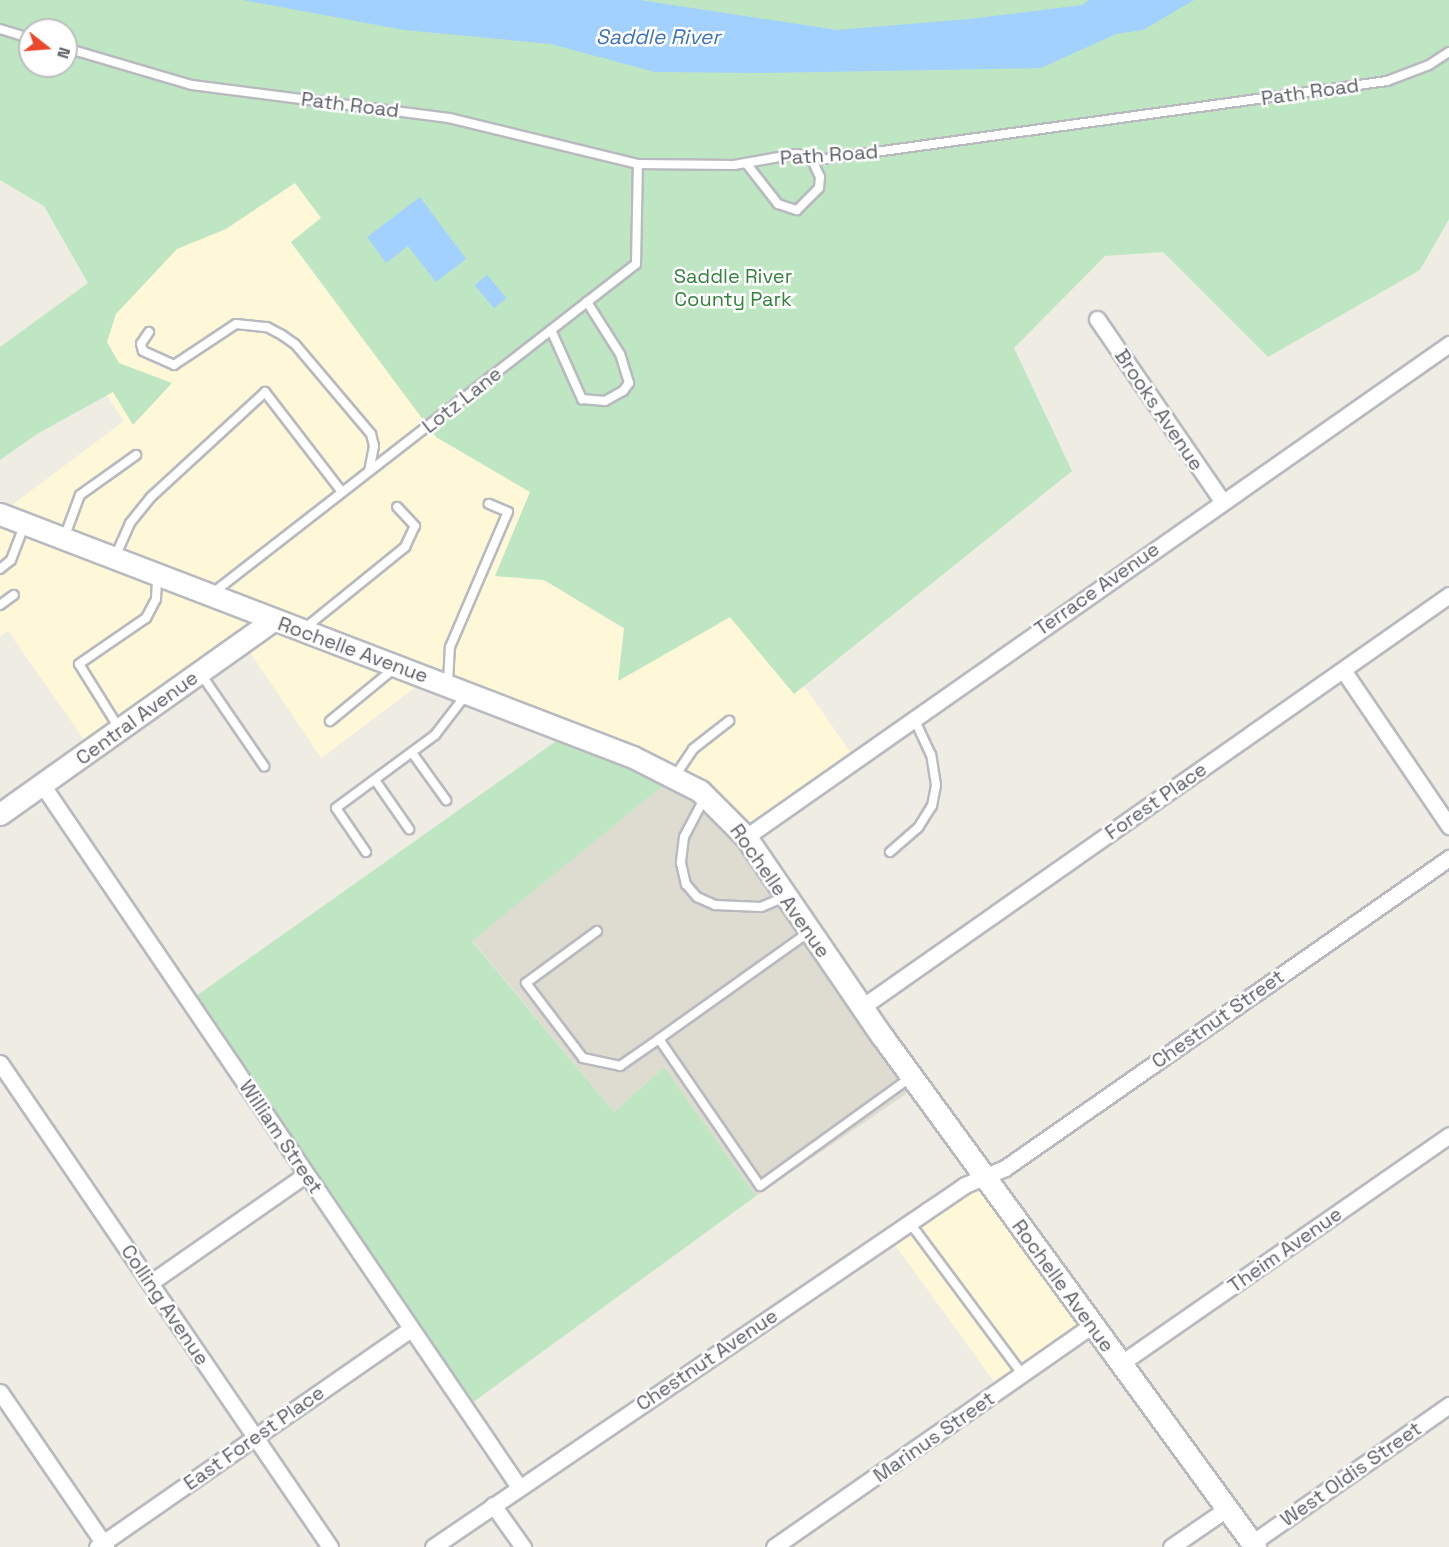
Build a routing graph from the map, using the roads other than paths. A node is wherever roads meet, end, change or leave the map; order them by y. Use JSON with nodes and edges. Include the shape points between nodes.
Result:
{"nodes":[{"id":1,"x":0,"y":29,"type":"edge"},
{"id":2,"x":18,"y":34,"type":"edge"},
{"id":3,"x":78,"y":52,"type":"edge"},
{"id":4,"x":1449,"y":52,"type":"edge"},
{"id":5,"x":810,"y":156,"type":"junction"},
{"id":6,"x":746,"y":163,"type":"junction"},
{"id":7,"x":638,"y":164,"type":"junction"},
{"id":8,"x":587,"y":302,"type":"junction"},
{"id":9,"x":1097,"y":319,"type":"dead end"},
{"id":10,"x":551,"y":330,"type":"junction"},
{"id":11,"x":149,"y":332,"type":"dead end"},
{"id":12,"x":1449,"y":344,"type":"edge"},
{"id":13,"x":136,"y":455,"type":"dead end"},
{"id":14,"x":368,"y":472,"type":"junction"},
{"id":15,"x":342,"y":492,"type":"junction"},
{"id":16,"x":1222,"y":501,"type":"junction"},
{"id":17,"x":489,"y":504,"type":"dead end"},
{"id":18,"x":397,"y":507,"type":"dead end"},
{"id":19,"x":0,"y":514,"type":"edge"},
{"id":20,"x":25,"y":524,"type":"junction"},
{"id":21,"x":64,"y":540,"type":"junction"},
{"id":22,"x":114,"y":559,"type":"junction"},
{"id":23,"x":0,"y":569,"type":"edge"},
{"id":24,"x":157,"y":576,"type":"junction"},
{"id":25,"x":14,"y":595,"type":"dead end"},
{"id":26,"x":1449,"y":596,"type":"edge"},
{"id":27,"x":208,"y":597,"type":"junction"},
{"id":28,"x":0,"y":605,"type":"edge"},
{"id":29,"x":273,"y":620,"type":"junction"},
{"id":30,"x":302,"y":631,"type":"junction"},
{"id":31,"x":397,"y":666,"type":"junction"},
{"id":32,"x":1343,"y":670,"type":"junction"},
{"id":33,"x":200,"y":673,"type":"junction"},
{"id":34,"x":458,"y":688,"type":"junction"},
{"id":35,"x":914,"y":719,"type":"junction"},
{"id":36,"x":330,"y":721,"type":"dead end"},
{"id":37,"x":729,"y":721,"type":"dead end"},
{"id":38,"x":121,"y":730,"type":"junction"},
{"id":39,"x":413,"y":754,"type":"junction"},
{"id":40,"x":264,"y":766,"type":"dead end"},
{"id":41,"x":675,"y":776,"type":"junction"},
{"id":42,"x":375,"y":780,"type":"junction"},
{"id":43,"x":43,"y":786,"type":"junction"},
{"id":44,"x":706,"y":796,"type":"junction"},
{"id":45,"x":446,"y":800,"type":"dead end"},
{"id":46,"x":0,"y":814,"type":"edge"},
{"id":47,"x":1449,"y":826,"type":"edge"},
{"id":48,"x":409,"y":829,"type":"dead end"},
{"id":49,"x":746,"y":837,"type":"junction"},
{"id":50,"x":366,"y":852,"type":"dead end"},
{"id":51,"x":890,"y":852,"type":"dead end"},
{"id":52,"x":1449,"y":858,"type":"edge"},
{"id":53,"x":784,"y":897,"type":"junction"},
{"id":54,"x":597,"y":931,"type":"dead end"},
{"id":55,"x":809,"y":933,"type":"junction"},
{"id":56,"x":862,"y":1007,"type":"junction"},
{"id":57,"x":659,"y":1039,"type":"junction"},
{"id":58,"x":0,"y":1064,"type":"edge"},
{"id":59,"x":912,"y":1077,"type":"junction"},
{"id":60,"x":1449,"y":1135,"type":"edge"},
{"id":61,"x":306,"y":1174,"type":"junction"},
{"id":62,"x":984,"y":1177,"type":"junction"},
{"id":63,"x":910,"y":1223,"type":"junction"},
{"id":64,"x":150,"y":1283,"type":"junction"},
{"id":65,"x":1092,"y":1325,"type":"junction"},
{"id":66,"x":411,"y":1329,"type":"junction"},
{"id":67,"x":1120,"y":1364,"type":"junction"},
{"id":68,"x":1023,"y":1375,"type":"junction"},
{"id":69,"x":0,"y":1392,"type":"edge"},
{"id":70,"x":1449,"y":1405,"type":"edge"},
{"id":71,"x":255,"y":1437,"type":"junction"},
{"id":72,"x":519,"y":1487,"type":"junction"},
{"id":73,"x":493,"y":1505,"type":"junction"},
{"id":74,"x":1228,"y":1508,"type":"junction"},
{"id":75,"x":1254,"y":1545,"type":"edge"},
{"id":76,"x":102,"y":1546,"type":"edge"},
{"id":77,"x":330,"y":1547,"type":"edge"},
{"id":78,"x":433,"y":1547,"type":"edge"},
{"id":79,"x":523,"y":1547,"type":"edge"},
{"id":80,"x":774,"y":1547,"type":"edge"},
{"id":81,"x":1171,"y":1547,"type":"edge"}],
"edges":[{"from":1,"to":2,"type":"lane"},
{"from":3,"to":7,"type":"lane","name":"Path Road","via":[[192,85],[449,118]]},
{"from":4,"to":5,"type":"lane","name":"Path Road","via":[[1429,65],[1387,81],[825,159]]},
{"from":5,"to":6,"type":"lane","name":"Path Road","via":[[796,154]]},
{"from":5,"to":6,"type":"lane","via":[[820,177],[819,188],[797,210],[778,204]]},
{"from":6,"to":7,"type":"lane","name":"Path Road"},
{"from":7,"to":8,"type":"lane","name":"Lotz Lane","via":[[636,264]]},
{"from":8,"to":10,"type":"lane","name":"Lotz Lane"},
{"from":8,"to":10,"type":"lane","via":[[620,354],[629,383],[623,391],[605,401],[582,399]]},
{"from":9,"to":16,"type":"street","name":"Brooks Avenue"},
{"from":10,"to":14,"type":"lane","name":"Lotz Lane"},
{"from":11,"to":14,"type":"lane","via":[[141,344],[143,351],[174,365],[236,324],[267,327],[282,335],[295,344],[371,434],[374,446]]},
{"from":12,"to":16,"type":"street","name":"Terrace Avenue"},
{"from":13,"to":21,"type":"lane","via":[[80,495]]},
{"from":14,"to":15,"type":"lane","name":"Lotz Lane"},
{"from":15,"to":22,"type":"lane","via":[[265,392],[152,497],[130,523]]},
{"from":15,"to":27,"type":"lane","name":"Lotz Lane"},
{"from":16,"to":35,"type":"street","name":"Terrace Avenue"},
{"from":17,"to":34,"type":"lane","via":[[508,512],[450,647]]},
{"from":18,"to":30,"type":"lane","via":[[415,526],[405,547]]},
{"from":19,"to":20,"type":"street","name":"Rochelle Avenue"},
{"from":20,"to":21,"type":"street","name":"Rochelle Avenue"},
{"from":20,"to":23,"type":"lane","via":[[11,560]]},
{"from":21,"to":22,"type":"street","name":"Rochelle Avenue"},
{"from":22,"to":24,"type":"street","name":"Rochelle Avenue"},
{"from":24,"to":27,"type":"street","name":"Rochelle Avenue"},
{"from":24,"to":38,"type":"lane","via":[[156,599],[146,618],[79,664]]},
{"from":25,"to":28,"type":"lane"},
{"from":26,"to":32,"type":"street","name":"Forest Place"},
{"from":27,"to":29,"type":"street","name":"Rochelle Avenue"},
{"from":29,"to":30,"type":"street","name":"Rochelle Avenue"},
{"from":29,"to":33,"type":"street","name":"Central Avenue"},
{"from":30,"to":31,"type":"street","name":"Rochelle Avenue"},
{"from":31,"to":34,"type":"street","name":"Rochelle Avenue"},
{"from":31,"to":36,"type":"lane"},
{"from":32,"to":47,"type":"street"},
{"from":32,"to":56,"type":"street","name":"Forest Place"},
{"from":33,"to":38,"type":"street","name":"Central Avenue"},
{"from":33,"to":40,"type":"lane"},
{"from":34,"to":39,"type":"lane","via":[[448,723]]},
{"from":34,"to":41,"type":"street","name":"Rochelle Avenue"},
{"from":35,"to":49,"type":"street","name":"Terrace Avenue"},
{"from":35,"to":51,"type":"lane","via":[[931,755],[936,785],[932,806],[918,828]]},
{"from":37,"to":41,"type":"lane","via":[[693,748]]},
{"from":38,"to":43,"type":"street","name":"Central Avenue"},
{"from":39,"to":42,"type":"lane"},
{"from":39,"to":45,"type":"lane"},
{"from":41,"to":44,"type":"street","name":"Rochelle Avenue"},
{"from":42,"to":48,"type":"lane"},
{"from":42,"to":50,"type":"lane","via":[[336,808]]},
{"from":43,"to":46,"type":"street","name":"Central Avenue"},
{"from":43,"to":61,"type":"street","name":"William Street"},
{"from":44,"to":49,"type":"street","name":"Rochelle Avenue"},
{"from":44,"to":53,"type":"lane","via":[[684,837],[681,863],[686,884],[697,897],[715,905],[761,907]]},
{"from":49,"to":53,"type":"street","name":"Rochelle Avenue"},
{"from":52,"to":62,"type":"street","name":"Chestnut Street","via":[[1005,1168]]},
{"from":53,"to":55,"type":"street","name":"Rochelle Avenue"},
{"from":54,"to":57,"type":"lane","via":[[526,983],[583,1058],[620,1066]]},
{"from":55,"to":56,"type":"street","name":"Rochelle Avenue"},
{"from":55,"to":57,"type":"lane"},
{"from":56,"to":59,"type":"street","name":"Rochelle Avenue"},
{"from":57,"to":59,"type":"lane","via":[[760,1186]]},
{"from":58,"to":64,"type":"street","name":"Colling Avenue"},
{"from":59,"to":62,"type":"street","name":"Rochelle Avenue"},
{"from":60,"to":67,"type":"street","name":"Theim Avenue"},
{"from":61,"to":64,"type":"street"},
{"from":61,"to":66,"type":"street","name":"William Street"},
{"from":62,"to":63,"type":"street","name":"Chestnut Avenue"},
{"from":62,"to":65,"type":"street","name":"Rochelle Avenue"},
{"from":63,"to":68,"type":"lane"},
{"from":63,"to":72,"type":"street","name":"Chestnut Avenue"},
{"from":64,"to":71,"type":"street","name":"Colling Avenue"},
{"from":65,"to":67,"type":"street","name":"Rochelle Avenue"},
{"from":65,"to":68,"type":"street","name":"Marinus Street"},
{"from":66,"to":71,"type":"street","name":"East Forest Place"},
{"from":66,"to":72,"type":"street","name":"William Street"},
{"from":67,"to":74,"type":"street","name":"Rochelle Avenue"},
{"from":68,"to":80,"type":"street","name":"Marinus Street"},
{"from":69,"to":76,"type":"street"},
{"from":70,"to":75,"type":"street","name":"West Oldis Street"},
{"from":71,"to":76,"type":"street","name":"East Forest Place"},
{"from":71,"to":77,"type":"street","name":"Colling Avenue"},
{"from":72,"to":73,"type":"street","name":"Chestnut Avenue"},
{"from":73,"to":78,"type":"street","name":"Chestnut Avenue"},
{"from":73,"to":79,"type":"street"},
{"from":74,"to":75,"type":"street","name":"Rochelle Avenue"},
{"from":74,"to":81,"type":"street"}]}
